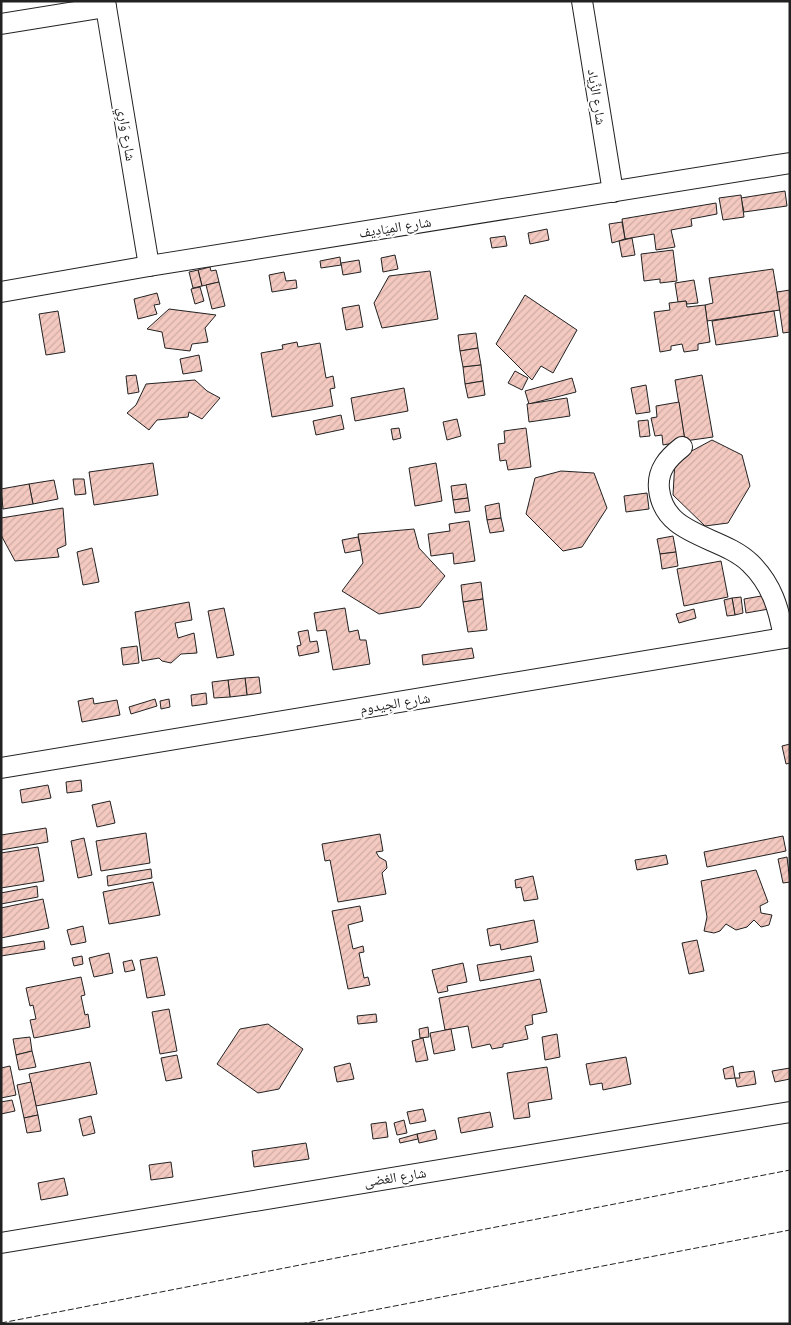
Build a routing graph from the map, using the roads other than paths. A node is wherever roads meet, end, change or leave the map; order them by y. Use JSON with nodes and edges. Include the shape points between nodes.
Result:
{"nodes":[{"id":1,"x":582,"y":1,"type":"edge"},
{"id":2,"x":105,"y":4,"type":"edge"},
{"id":3,"x":1,"y":24,"type":"edge"},
{"id":4,"x":790,"y":163,"type":"edge"},
{"id":5,"x":613,"y":192,"type":"junction"},
{"id":6,"x":148,"y":266,"type":"junction"},
{"id":7,"x":1,"y":292,"type":"edge"},
{"id":8,"x":682,"y":447,"type":"dead end"},
{"id":9,"x":787,"y":638,"type":"edge"},
{"id":10,"x":1,"y":768,"type":"edge"},
{"id":11,"x":790,"y":1112,"type":"edge"},
{"id":12,"x":1,"y":1243,"type":"edge"}],
"edges":[{"from":1,"to":5,"type":"street","name":"شارع الزِّياد"},
{"from":2,"to":3,"type":"street"},
{"from":2,"to":6,"type":"street","name":"شارع وَارِي"},
{"from":4,"to":5,"type":"street","name":"شارع المِيَادِيف"},
{"from":5,"to":6,"type":"street","name":"شارع المِيَادِيف"},
{"from":6,"to":7,"type":"street","name":"شارع المِيَادِيف"},
{"from":8,"to":9,"type":"street","via":[[662,469],[658,484],[660,499],[667,513],[678,523],[749,561],[772,592]]},
{"from":9,"to":10,"type":"street","name":"شارع الجِيدوم"},
{"from":11,"to":12,"type":"street","name":"شارع الغضى"}]}
